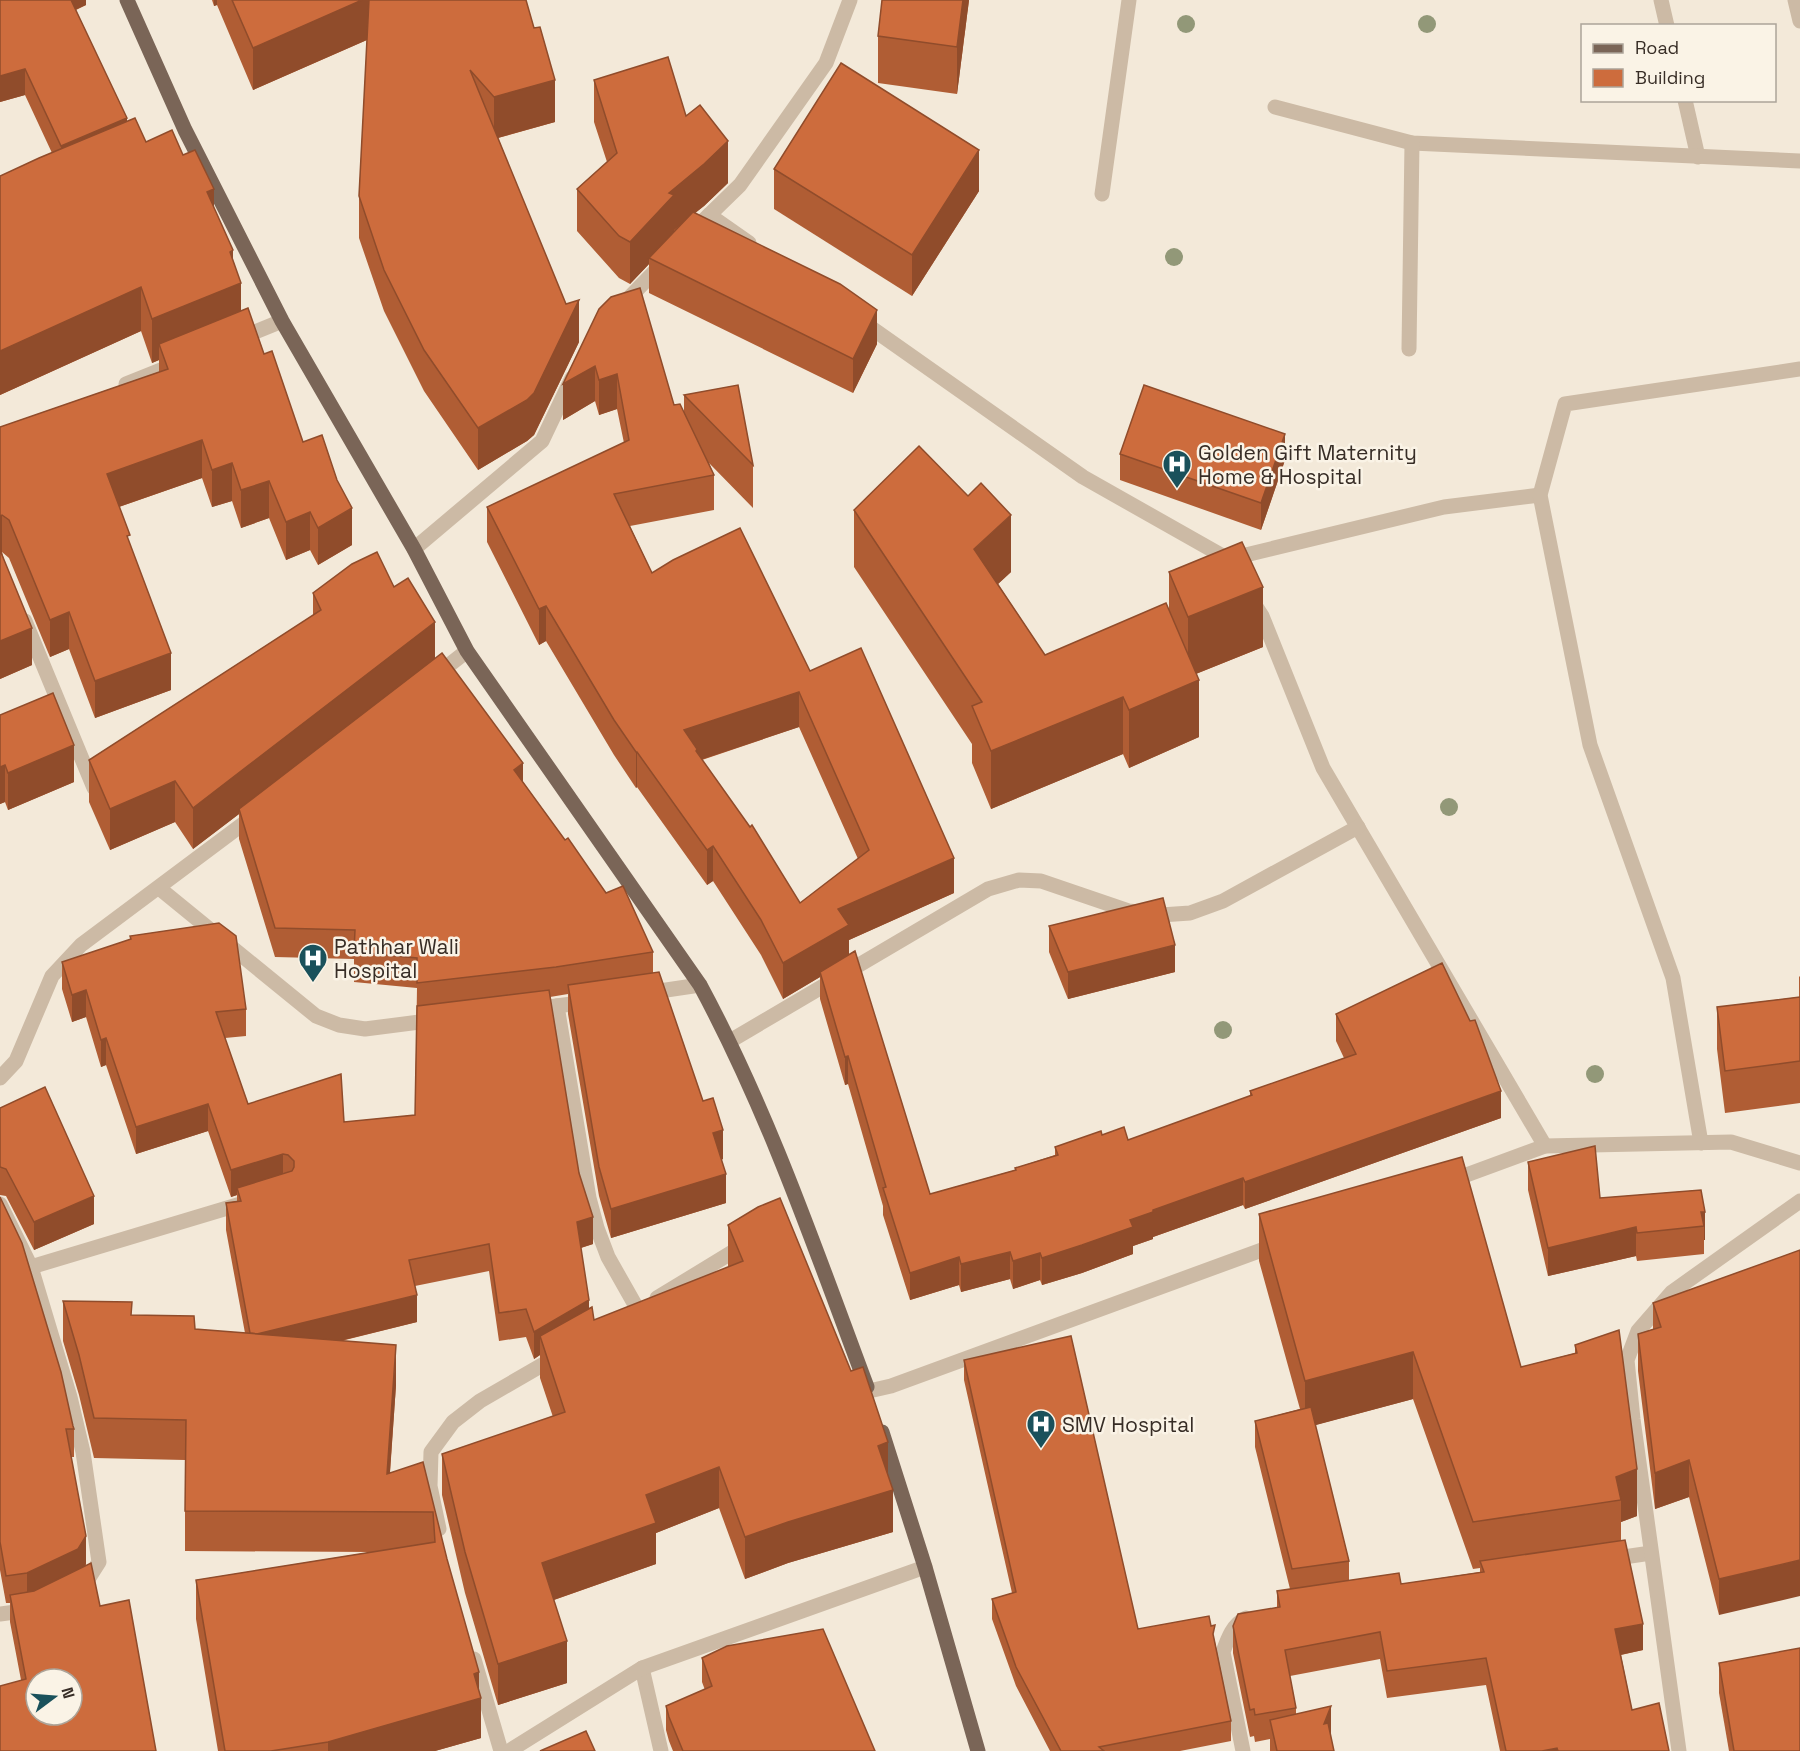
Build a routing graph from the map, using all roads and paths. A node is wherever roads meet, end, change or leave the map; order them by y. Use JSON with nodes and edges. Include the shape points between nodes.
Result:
{"nodes":[{"id":1,"x":128,"y":0,"type":"edge"},
{"id":2,"x":850,"y":0,"type":"edge"},
{"id":3,"x":1129,"y":0,"type":"edge"},
{"id":4,"x":1661,"y":0,"type":"edge"},
{"id":5,"x":1795,"y":0,"type":"edge"},
{"id":6,"x":1800,"y":21,"type":"edge"},
{"id":7,"x":1667,"y":24,"type":"edge"},
{"id":8,"x":1685,"y":102,"type":"edge"},
{"id":9,"x":1275,"y":108,"type":"dead end"},
{"id":10,"x":1412,"y":143,"type":"junction"},
{"id":11,"x":1698,"y":157,"type":"junction"},
{"id":12,"x":1800,"y":161,"type":"edge"},
{"id":13,"x":1101,"y":194,"type":"dead end"},
{"id":14,"x":709,"y":215,"type":"junction"},
{"id":15,"x":693,"y":231,"type":"edge"},
{"id":16,"x":757,"y":248,"type":"edge"},
{"id":17,"x":669,"y":256,"type":"edge"},
{"id":18,"x":843,"y":309,"type":"edge"},
{"id":19,"x":614,"y":314,"type":"edge"},
{"id":20,"x":282,"y":321,"type":"junction"},
{"id":21,"x":228,"y":343,"type":"edge"},
{"id":22,"x":1409,"y":349,"type":"dead end"},
{"id":23,"x":184,"y":361,"type":"edge"},
{"id":24,"x":576,"y":369,"type":"edge"},
{"id":25,"x":1800,"y":369,"type":"edge"},
{"id":26,"x":108,"y":391,"type":"edge"},
{"id":27,"x":1540,"y":495,"type":"junction"},
{"id":28,"x":414,"y":549,"type":"junction"},
{"id":29,"x":1228,"y":559,"type":"junction"},
{"id":30,"x":18,"y":605,"type":"edge"},
{"id":31,"x":467,"y":651,"type":"junction"},
{"id":32,"x":421,"y":687,"type":"edge"},
{"id":33,"x":94,"y":788,"type":"edge"},
{"id":34,"x":262,"y":809,"type":"edge"},
{"id":35,"x":1358,"y":827,"type":"junction"},
{"id":36,"x":159,"y":888,"type":"junction"},
{"id":37,"x":700,"y":985,"type":"junction"},
{"id":38,"x":634,"y":995,"type":"edge"},
{"id":39,"x":601,"y":999,"type":"edge"},
{"id":40,"x":557,"y":1006,"type":"junction"},
{"id":41,"x":524,"y":1010,"type":"edge"},
{"id":42,"x":455,"y":1018,"type":"edge"},
{"id":43,"x":730,"y":1041,"type":"junction"},
{"id":44,"x":0,"y":1078,"type":"edge"},
{"id":45,"x":1701,"y":1143,"type":"junction"},
{"id":46,"x":1545,"y":1146,"type":"junction"},
{"id":47,"x":1800,"y":1163,"type":"edge"},
{"id":48,"x":1434,"y":1186,"type":"edge"},
{"id":49,"x":263,"y":1198,"type":"edge"},
{"id":50,"x":1800,"y":1201,"type":"edge"},
{"id":51,"x":0,"y":1204,"type":"edge"},
{"id":52,"x":760,"y":1236,"type":"edge"},
{"id":53,"x":1290,"y":1239,"type":"edge"},
{"id":54,"x":31,"y":1267,"type":"junction"},
{"id":55,"x":569,"y":1350,"type":"edge"},
{"id":56,"x":872,"y":1402,"type":"junction"},
{"id":57,"x":441,"y":1539,"type":"edge"},
{"id":58,"x":1651,"y":1553,"type":"junction"},
{"id":59,"x":1593,"y":1561,"type":"edge"},
{"id":60,"x":925,"y":1567,"type":"junction"},
{"id":61,"x":67,"y":1593,"type":"edge"},
{"id":62,"x":39,"y":1606,"type":"edge"},
{"id":63,"x":1259,"y":1612,"type":"edge"},
{"id":64,"x":0,"y":1614,"type":"edge"},
{"id":65,"x":468,"y":1641,"type":"edge"},
{"id":66,"x":642,"y":1668,"type":"junction"},
{"id":67,"x":501,"y":1751,"type":"edge"},
{"id":68,"x":509,"y":1751,"type":"edge"},
{"id":69,"x":661,"y":1751,"type":"edge"},
{"id":70,"x":978,"y":1751,"type":"edge"},
{"id":71,"x":1243,"y":1751,"type":"edge"},
{"id":72,"x":1679,"y":1751,"type":"edge"}],
"edges":[{"from":1,"to":20,"type":"main road","via":[[180,133]]},
{"from":2,"to":14,"type":"street","via":[[826,63],[740,185]]},
{"from":3,"to":13,"type":"street"},
{"from":4,"to":7,"type":"street"},
{"from":5,"to":6,"type":"street"},
{"from":8,"to":11,"type":"street"},
{"from":9,"to":10,"type":"street"},
{"from":10,"to":11,"type":"street"},
{"from":10,"to":22,"type":"street"},
{"from":11,"to":12,"type":"street"},
{"from":14,"to":15,"type":"street"},
{"from":14,"to":16,"type":"street"},
{"from":17,"to":19,"type":"street"},
{"from":18,"to":29,"type":"street","via":[[1083,477]]},
{"from":20,"to":21,"type":"street"},
{"from":20,"to":28,"type":"main road"},
{"from":23,"to":26,"type":"street"},
{"from":24,"to":28,"type":"street","via":[[542,441]]},
{"from":25,"to":27,"type":"street","via":[[1565,404]]},
{"from":27,"to":29,"type":"street","via":[[1444,507]]},
{"from":27,"to":45,"type":"street","via":[[1590,745],[1673,978]]},
{"from":28,"to":31,"type":"main road"},
{"from":29,"to":35,"type":"street","via":[[1262,616],[1323,768]]},
{"from":30,"to":33,"type":"street"},
{"from":31,"to":32,"type":"street"},
{"from":31,"to":37,"type":"main road"},
{"from":34,"to":36,"type":"street"},
{"from":35,"to":43,"type":"street","via":[[1223,901],[1190,913],[1129,912],[1041,881],[1018,880],[988,889]]},
{"from":35,"to":46,"type":"street"},
{"from":36,"to":42,"type":"street","via":[[316,1016],[365,1029]]},
{"from":36,"to":44,"type":"street","via":[[81,945],[52,976],[16,1061]]},
{"from":37,"to":38,"type":"street"},
{"from":37,"to":43,"type":"main road"},
{"from":39,"to":40,"type":"street"},
{"from":40,"to":41,"type":"street"},
{"from":40,"to":52,"type":"street","via":[[589,1198],[608,1257],[633,1313]]},
{"from":43,"to":56,"type":"main road"},
{"from":45,"to":46,"type":"street"},
{"from":45,"to":47,"type":"street","via":[[1731,1142]]},
{"from":46,"to":48,"type":"street"},
{"from":49,"to":54,"type":"street"},
{"from":50,"to":58,"type":"street","via":[[1672,1292],[1638,1331],[1627,1360]]},
{"from":51,"to":54,"type":"street"},
{"from":53,"to":56,"type":"street","via":[[891,1386]]},
{"from":54,"to":61,"type":"street","via":[[84,1452],[99,1562],[85,1584]]},
{"from":55,"to":57,"type":"street","via":[[480,1401],[453,1422],[431,1452],[430,1486]]},
{"from":56,"to":60,"type":"main road"},
{"from":58,"to":59,"type":"street"},
{"from":58,"to":72,"type":"street"},
{"from":60,"to":66,"type":"street"},
{"from":60,"to":70,"type":"main road"},
{"from":62,"to":64,"type":"street"},
{"from":63,"to":71,"type":"street","via":[[1239,1621],[1223,1652]]},
{"from":65,"to":67,"type":"street"},
{"from":66,"to":68,"type":"street"},
{"from":66,"to":69,"type":"street"}]}
